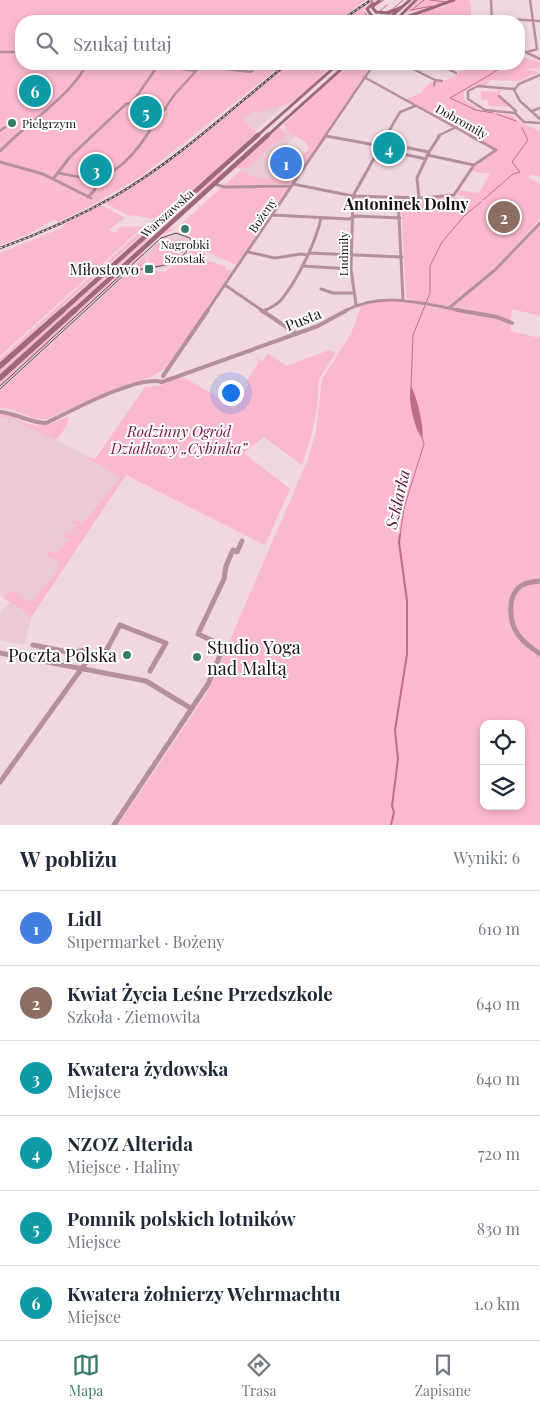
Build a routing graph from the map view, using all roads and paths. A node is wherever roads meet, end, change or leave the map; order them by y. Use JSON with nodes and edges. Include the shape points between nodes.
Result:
{"nodes":[{"id":1,"x":380,"y":0,"type":"edge"},
{"id":2,"x":410,"y":0,"type":"edge"},
{"id":3,"x":416,"y":0,"type":"edge"},
{"id":4,"x":454,"y":0,"type":"edge"},
{"id":5,"x":491,"y":0,"type":"edge"},
{"id":6,"x":530,"y":0,"type":"edge"},
{"id":7,"x":402,"y":7,"type":"junction"},
{"id":8,"x":371,"y":15,"type":"edge"},
{"id":9,"x":393,"y":15,"type":"edge"},
{"id":10,"x":400,"y":15,"type":"edge"},
{"id":11,"x":407,"y":15,"type":"edge"},
{"id":12,"x":492,"y":15,"type":"edge"},
{"id":13,"x":525,"y":20,"type":"edge"},
{"id":14,"x":533,"y":20,"type":"junction"},
{"id":15,"x":540,"y":21,"type":"edge"},
{"id":16,"x":538,"y":49,"type":"edge"},
{"id":17,"x":0,"y":52,"type":"edge"},
{"id":18,"x":15,"y":52,"type":"edge"},
{"id":19,"x":527,"y":52,"type":"joint"},
{"id":20,"x":540,"y":59,"type":"edge"},
{"id":21,"x":82,"y":70,"type":"edge"},
{"id":22,"x":155,"y":70,"type":"edge"},
{"id":23,"x":190,"y":70,"type":"edge"},
{"id":24,"x":234,"y":70,"type":"edge"},
{"id":25,"x":253,"y":70,"type":"dead end"},
{"id":26,"x":331,"y":70,"type":"edge"},
{"id":27,"x":340,"y":70,"type":"edge"},
{"id":28,"x":369,"y":70,"type":"edge"},
{"id":29,"x":415,"y":70,"type":"edge"},
{"id":30,"x":450,"y":70,"type":"edge"},
{"id":31,"x":196,"y":71,"type":"joint"},
{"id":32,"x":456,"y":73,"type":"dead end"},
{"id":33,"x":540,"y":75,"type":"edge"},
{"id":34,"x":364,"y":77,"type":"junction"},
{"id":35,"x":435,"y":80,"type":"junction"},
{"id":36,"x":442,"y":81,"type":"dead end"},
{"id":37,"x":434,"y":85,"type":"dead end"},
{"id":38,"x":514,"y":89,"type":"junction"},
{"id":39,"x":500,"y":96,"type":"dead end"},
{"id":40,"x":132,"y":103,"type":"junction"},
{"id":41,"x":291,"y":106,"type":"junction"},
{"id":42,"x":416,"y":106,"type":"junction"},
{"id":43,"x":298,"y":108,"type":"junction"},
{"id":44,"x":540,"y":108,"type":"edge"},
{"id":45,"x":166,"y":109,"type":"junction"},
{"id":46,"x":532,"y":111,"type":"junction"},
{"id":47,"x":515,"y":113,"type":"junction"},
{"id":48,"x":540,"y":119,"type":"edge"},
{"id":49,"x":540,"y":123,"type":"edge"},
{"id":50,"x":5,"y":127,"type":"dead end"},
{"id":51,"x":456,"y":128,"type":"junction"},
{"id":52,"x":0,"y":131,"type":"edge"},
{"id":53,"x":326,"y":136,"type":"junction"},
{"id":54,"x":381,"y":146,"type":"junction"},
{"id":55,"x":400,"y":146,"type":"junction"},
{"id":56,"x":0,"y":151,"type":"edge"},
{"id":57,"x":396,"y":153,"type":"junction"},
{"id":58,"x":428,"y":155,"type":"junction"},
{"id":59,"x":0,"y":162,"type":"edge"},
{"id":60,"x":474,"y":165,"type":"junction"},
{"id":61,"x":224,"y":166,"type":"junction"},
{"id":62,"x":229,"y":170,"type":"junction"},
{"id":63,"x":58,"y":173,"type":"junction"},
{"id":64,"x":99,"y":177,"type":"junction"},
{"id":65,"x":53,"y":178,"type":"junction"},
{"id":66,"x":214,"y":184,"type":"junction"},
{"id":67,"x":293,"y":185,"type":"junction"},
{"id":68,"x":353,"y":196,"type":"junction"},
{"id":69,"x":398,"y":197,"type":"junction"},
{"id":70,"x":419,"y":198,"type":"junction"},
{"id":71,"x":272,"y":215,"type":"junction"},
{"id":72,"x":320,"y":218,"type":"junction"},
{"id":73,"x":352,"y":218,"type":"junction"},
{"id":74,"x":400,"y":218,"type":"junction"},
{"id":75,"x":540,"y":223,"type":"edge"},
{"id":76,"x":248,"y":252,"type":"junction"},
{"id":77,"x":308,"y":254,"type":"junction"},
{"id":78,"x":351,"y":254,"type":"junction"},
{"id":79,"x":402,"y":256,"type":"junction"},
{"id":80,"x":302,"y":266,"type":"junction"},
{"id":81,"x":351,"y":269,"type":"junction"},
{"id":82,"x":225,"y":285,"type":"junction"},
{"id":83,"x":321,"y":289,"type":"dead end"},
{"id":84,"x":354,"y":293,"type":"junction"},
{"id":85,"x":404,"y":300,"type":"junction"},
{"id":86,"x":356,"y":305,"type":"junction"},
{"id":87,"x":449,"y":308,"type":"junction"},
{"id":88,"x":264,"y":311,"type":"junction"},
{"id":89,"x":512,"y":323,"type":"dead end"},
{"id":90,"x":297,"y":334,"type":"junction"},
{"id":91,"x":0,"y":366,"type":"edge"},
{"id":92,"x":164,"y":377,"type":"junction"},
{"id":93,"x":0,"y":378,"type":"edge"},
{"id":94,"x":0,"y":412,"type":"edge"},
{"id":95,"x":242,"y":541,"type":"dead end"},
{"id":96,"x":540,"y":581,"type":"edge"},
{"id":97,"x":33,"y":645,"type":"dead end"},
{"id":98,"x":0,"y":653,"type":"edge"},
{"id":99,"x":540,"y":654,"type":"edge"},
{"id":100,"x":101,"y":660,"type":"dead end"},
{"id":101,"x":84,"y":668,"type":"junction"},
{"id":102,"x":150,"y":671,"type":"dead end"},
{"id":103,"x":192,"y":709,"type":"junction"},
{"id":104,"x":0,"y":782,"type":"edge"},
{"id":105,"x":114,"y":825,"type":"edge"}],
"edges":[{"from":1,"to":7,"type":"main road","via":[[372,6],[374,11],[387,13]]},
{"from":1,"to":8,"type":"main road","via":[[367,9]]},
{"from":2,"to":7,"type":"main road"},
{"from":3,"to":10,"type":"main road"},
{"from":4,"to":11,"type":"main road"},
{"from":5,"to":12,"type":"street"},
{"from":6,"to":14,"type":"street"},
{"from":7,"to":9,"type":"main road"},
{"from":13,"to":14,"type":"street"},
{"from":14,"to":15,"type":"street"},
{"from":14,"to":16,"type":"street"},
{"from":16,"to":19,"type":"street"},
{"from":17,"to":18,"type":"street"},
{"from":19,"to":20,"type":"street"},
{"from":21,"to":56,"type":"street","via":[[76,81]]},
{"from":22,"to":40,"type":"street"},
{"from":23,"to":31,"type":"street"},
{"from":24,"to":25,"type":"street"},
{"from":26,"to":41,"type":"main road","name":"Warszawska"},
{"from":27,"to":43,"type":"main road","name":"Warszawska"},
{"from":28,"to":34,"type":"street","name":"Bożeny"},
{"from":29,"to":35,"type":"street"},
{"from":30,"to":32,"type":"street"},
{"from":31,"to":45,"type":"street"},
{"from":33,"to":38,"type":"street"},
{"from":34,"to":42,"type":"street","name":"Dobromiły"},
{"from":34,"to":53,"type":"street","name":"Bożeny"},
{"from":35,"to":36,"type":"street"},
{"from":35,"to":37,"type":"street"},
{"from":38,"to":46,"type":"street","via":[[517,98]]},
{"from":38,"to":47,"type":"street","via":[[478,86],[468,93],[469,100],[483,109]]},
{"from":39,"to":47,"type":"street"},
{"from":40,"to":45,"type":"street"},
{"from":40,"to":63,"type":"street","via":[[126,104],[70,157]]},
{"from":41,"to":43,"type":"main road"},
{"from":41,"to":61,"type":"main road","name":"Warszawska"},
{"from":42,"to":51,"type":"street","name":"Dobromiły"},
{"from":42,"to":54,"type":"street","name":"Ludmiły","via":[[400,112]]},
{"from":43,"to":62,"type":"main road","name":"Warszawska"},
{"from":44,"to":46,"type":"street"},
{"from":45,"to":64,"type":"street","via":[[132,154]]},
{"from":46,"to":48,"type":"street"},
{"from":47,"to":49,"type":"street","via":[[524,122]]},
{"from":50,"to":52,"type":"street"},
{"from":51,"to":58,"type":"street","via":[[438,136]]},
{"from":51,"to":60,"type":"street","name":"Dobromiły","via":[[496,150]]},
{"from":53,"to":54,"type":"street"},
{"from":53,"to":67,"type":"street","name":"Bożeny"},
{"from":54,"to":55,"type":"street"},
{"from":54,"to":57,"type":"street"},
{"from":54,"to":68,"type":"street","name":"Ludmiły"},
{"from":55,"to":57,"type":"street"},
{"from":55,"to":58,"type":"street"},
{"from":57,"to":58,"type":"street"},
{"from":58,"to":60,"type":"street"},
{"from":58,"to":70,"type":"street","via":[[417,178]]},
{"from":59,"to":65,"type":"street"},
{"from":60,"to":70,"type":"street","name":"Dobromiły","via":[[454,195]]},
{"from":61,"to":62,"type":"main road"},
{"from":61,"to":91,"type":"main road","name":"Warszawska"},
{"from":62,"to":66,"type":"main road","name":"Warszawska"},
{"from":63,"to":64,"type":"street"},
{"from":63,"to":65,"type":"street"},
{"from":64,"to":65,"type":"street","via":[[89,198]]},
{"from":66,"to":67,"type":"street","via":[[226,187]]},
{"from":66,"to":93,"type":"main road","name":"Warszawska"},
{"from":67,"to":68,"type":"street"},
{"from":67,"to":71,"type":"street","name":"Bożeny"},
{"from":68,"to":69,"type":"street"},
{"from":68,"to":73,"type":"street","name":"Ludmiły"},
{"from":69,"to":70,"type":"street"},
{"from":69,"to":74,"type":"street"},
{"from":71,"to":72,"type":"street"},
{"from":71,"to":76,"type":"street","name":"Bożeny"},
{"from":72,"to":73,"type":"street"},
{"from":72,"to":77,"type":"street","via":[[318,234]]},
{"from":73,"to":74,"type":"street"},
{"from":73,"to":78,"type":"street","name":"Ludmiły"},
{"from":74,"to":79,"type":"street"},
{"from":75,"to":87,"type":"street","via":[[507,258]]},
{"from":76,"to":77,"type":"street","via":[[275,258]]},
{"from":76,"to":82,"type":"street","name":"Bożeny"},
{"from":77,"to":78,"type":"street"},
{"from":77,"to":80,"type":"street"},
{"from":78,"to":79,"type":"street"},
{"from":78,"to":81,"type":"street","name":"Ludmiły"},
{"from":79,"to":85,"type":"street"},
{"from":80,"to":81,"type":"street"},
{"from":80,"to":88,"type":"street","via":[[280,301]]},
{"from":81,"to":84,"type":"street","name":"Ludmiły"},
{"from":82,"to":88,"type":"street"},
{"from":82,"to":92,"type":"street","name":"Bożeny"},
{"from":83,"to":84,"type":"street","via":[[333,294]]},
{"from":84,"to":86,"type":"street","name":"Ludmiły"},
{"from":85,"to":86,"type":"street","name":"Pusta","via":[[382,298]]},
{"from":85,"to":87,"type":"street","name":"Pusta"},
{"from":86,"to":90,"type":"street","name":"Pusta"},
{"from":87,"to":89,"type":"street","name":"Pusta"},
{"from":88,"to":90,"type":"street"},
{"from":90,"to":92,"type":"street","name":"Pusta"},
{"from":92,"to":94,"type":"street","name":"Pusta","via":[[160,382],[156,380],[120,389],[46,423],[32,423],[12,413]]},
{"from":95,"to":103,"type":"street","via":[[226,566],[224,579],[198,634],[224,646],[208,684]]},
{"from":96,"to":99,"type":"street","via":[[521,586],[514,594],[510,616],[514,630]]},
{"from":97,"to":101,"type":"street","via":[[73,653],[84,650],[88,656]]},
{"from":98,"to":101,"type":"street"},
{"from":100,"to":102,"type":"street","via":[[120,625],[166,643]]},
{"from":101,"to":103,"type":"street","via":[[146,681]]},
{"from":101,"to":104,"type":"street"},
{"from":103,"to":105,"type":"street"}]}
